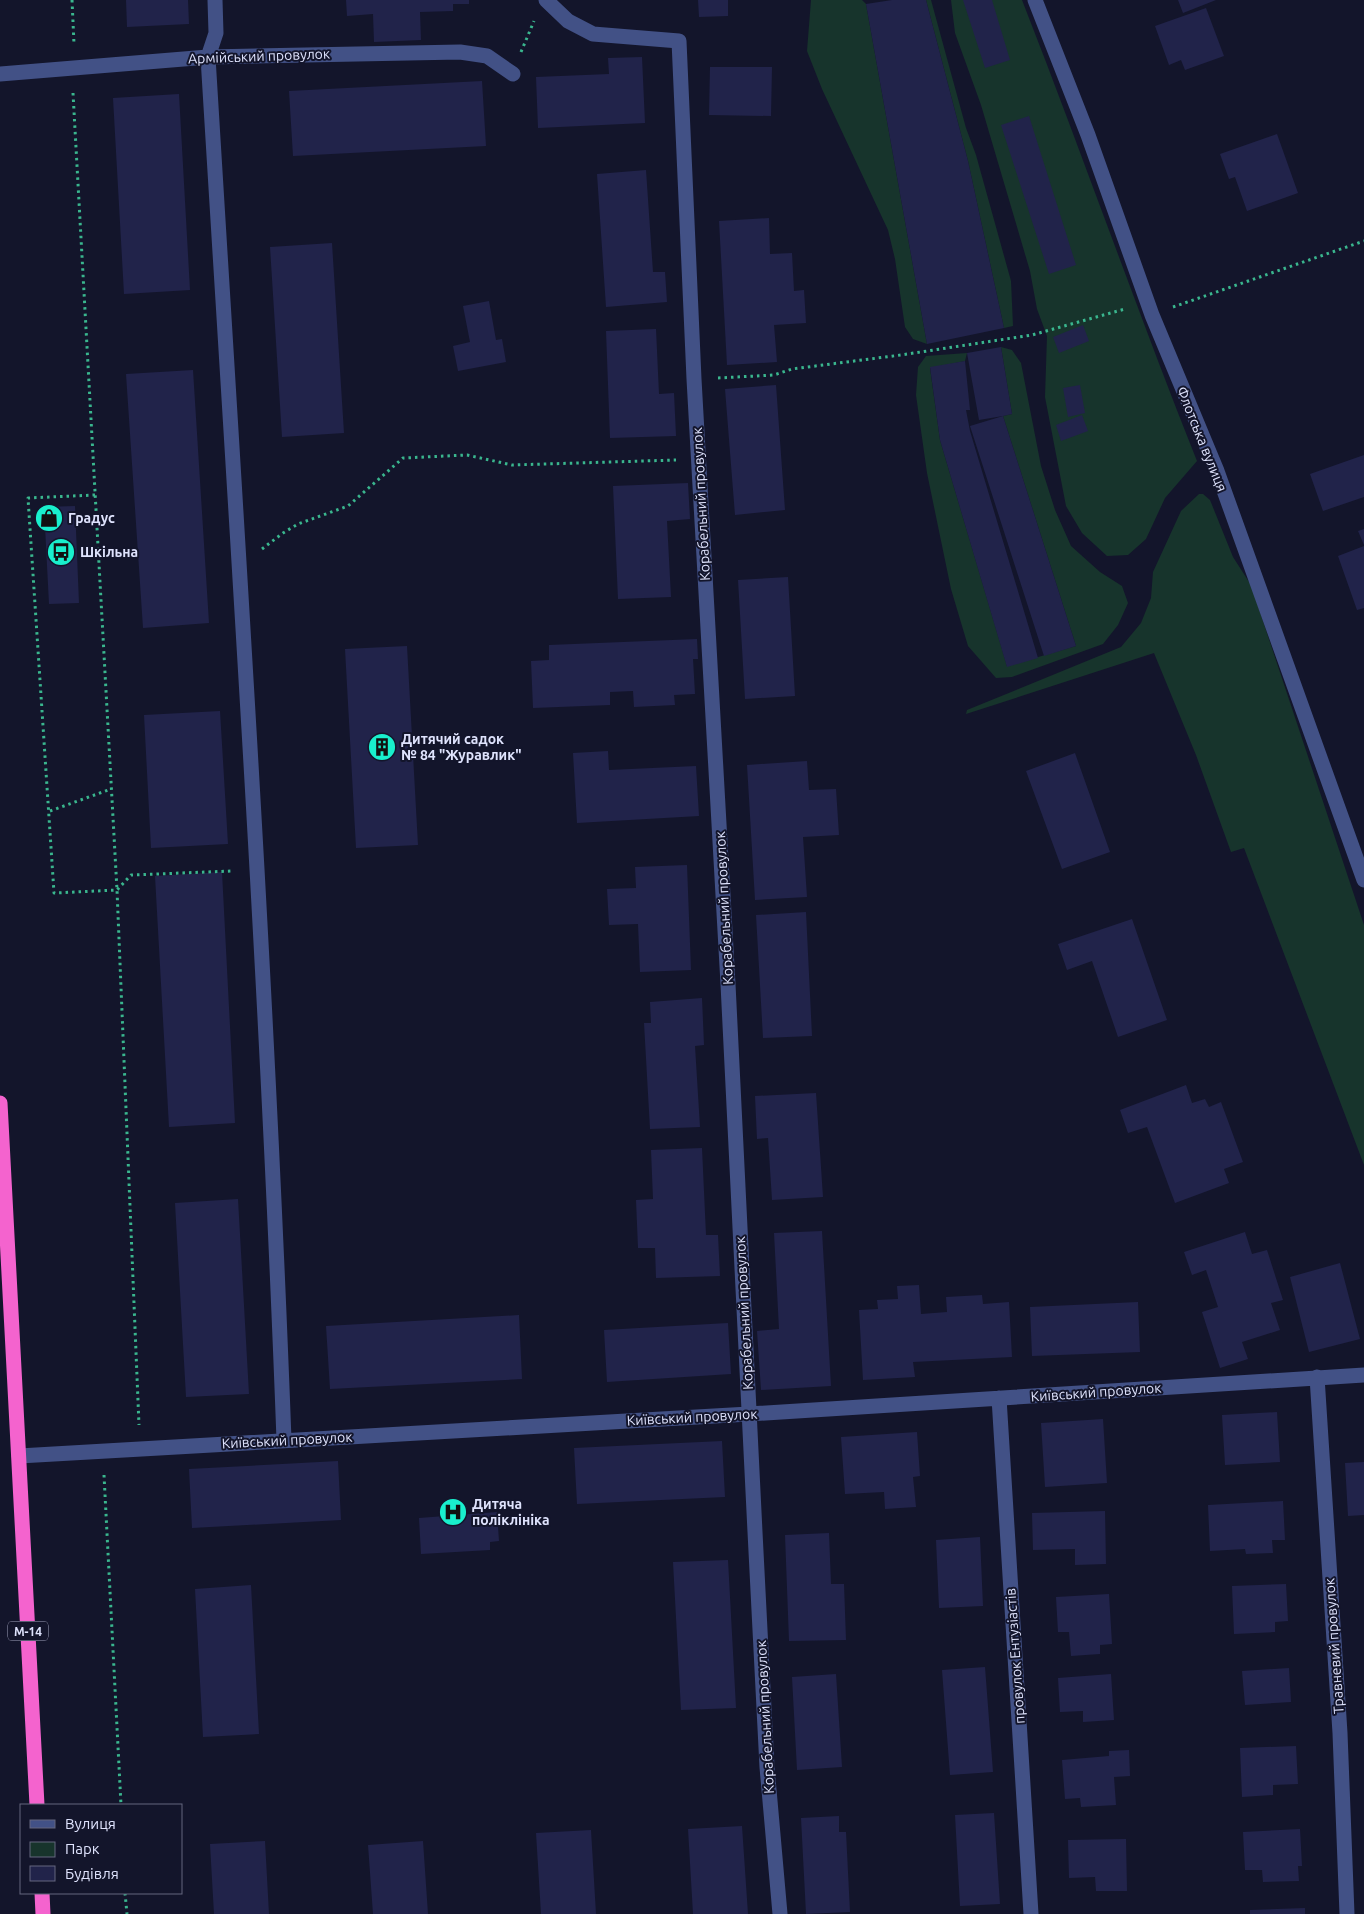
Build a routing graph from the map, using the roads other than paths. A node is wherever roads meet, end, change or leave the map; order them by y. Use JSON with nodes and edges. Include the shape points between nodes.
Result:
{"nodes":[{"id":1,"x":215,"y":0,"type":"edge"},
{"id":2,"x":1035,"y":0,"type":"edge"},
{"id":3,"x":548,"y":2,"type":"edge"},
{"id":4,"x":208,"y":57,"type":"junction"},
{"id":5,"x":0,"y":74,"type":"edge"},
{"id":6,"x":512,"y":74,"type":"road end"},
{"id":7,"x":1364,"y":880,"type":"edge"},
{"id":8,"x":0,"y":1103,"type":"edge"},
{"id":9,"x":1364,"y":1374,"type":"edge"},
{"id":10,"x":1316,"y":1377,"type":"junction"},
{"id":11,"x":999,"y":1398,"type":"junction"},
{"id":12,"x":749,"y":1414,"type":"junction"},
{"id":13,"x":284,"y":1440,"type":"junction"},
{"id":14,"x":19,"y":1456,"type":"junction"},
{"id":15,"x":37,"y":1804,"type":"edge"},
{"id":16,"x":42,"y":1894,"type":"edge"},
{"id":17,"x":43,"y":1914,"type":"edge"},
{"id":18,"x":780,"y":1914,"type":"edge"},
{"id":19,"x":1031,"y":1914,"type":"edge"},
{"id":20,"x":1347,"y":1914,"type":"edge"}],
"edges":[{"from":1,"to":4,"type":"street","via":[[216,33]]},
{"from":2,"to":7,"type":"street","name":"Флотська вулиця","via":[[1088,135],[1152,315],[1216,471]]},
{"from":3,"to":12,"type":"street","name":"Корабельний провулок","via":[[568,21],[594,34],[679,41]]},
{"from":4,"to":5,"type":"street","name":"Армійський провулок"},
{"from":4,"to":6,"type":"street","name":"Армійський провулок","via":[[474,52],[487,56]]},
{"from":4,"to":13,"type":"street","via":[[258,870]]},
{"from":8,"to":14,"type":"highway","number":"М-14"},
{"from":9,"to":10,"type":"street","name":"Київський провулок"},
{"from":10,"to":11,"type":"street","name":"Київський провулок"},
{"from":10,"to":20,"type":"street","name":"Травневий провулок","via":[[1340,1733]]},
{"from":11,"to":12,"type":"street","name":"Київський провулок"},
{"from":11,"to":19,"type":"street","name":"провулок Ентузіастів"},
{"from":12,"to":13,"type":"street","name":"Київський провулок"},
{"from":12,"to":18,"type":"street","name":"Корабельний провулок","via":[[768,1767]]},
{"from":13,"to":14,"type":"street","name":"Київський провулок"},
{"from":14,"to":15,"type":"highway","number":"М-14"},
{"from":16,"to":17,"type":"highway"}]}
